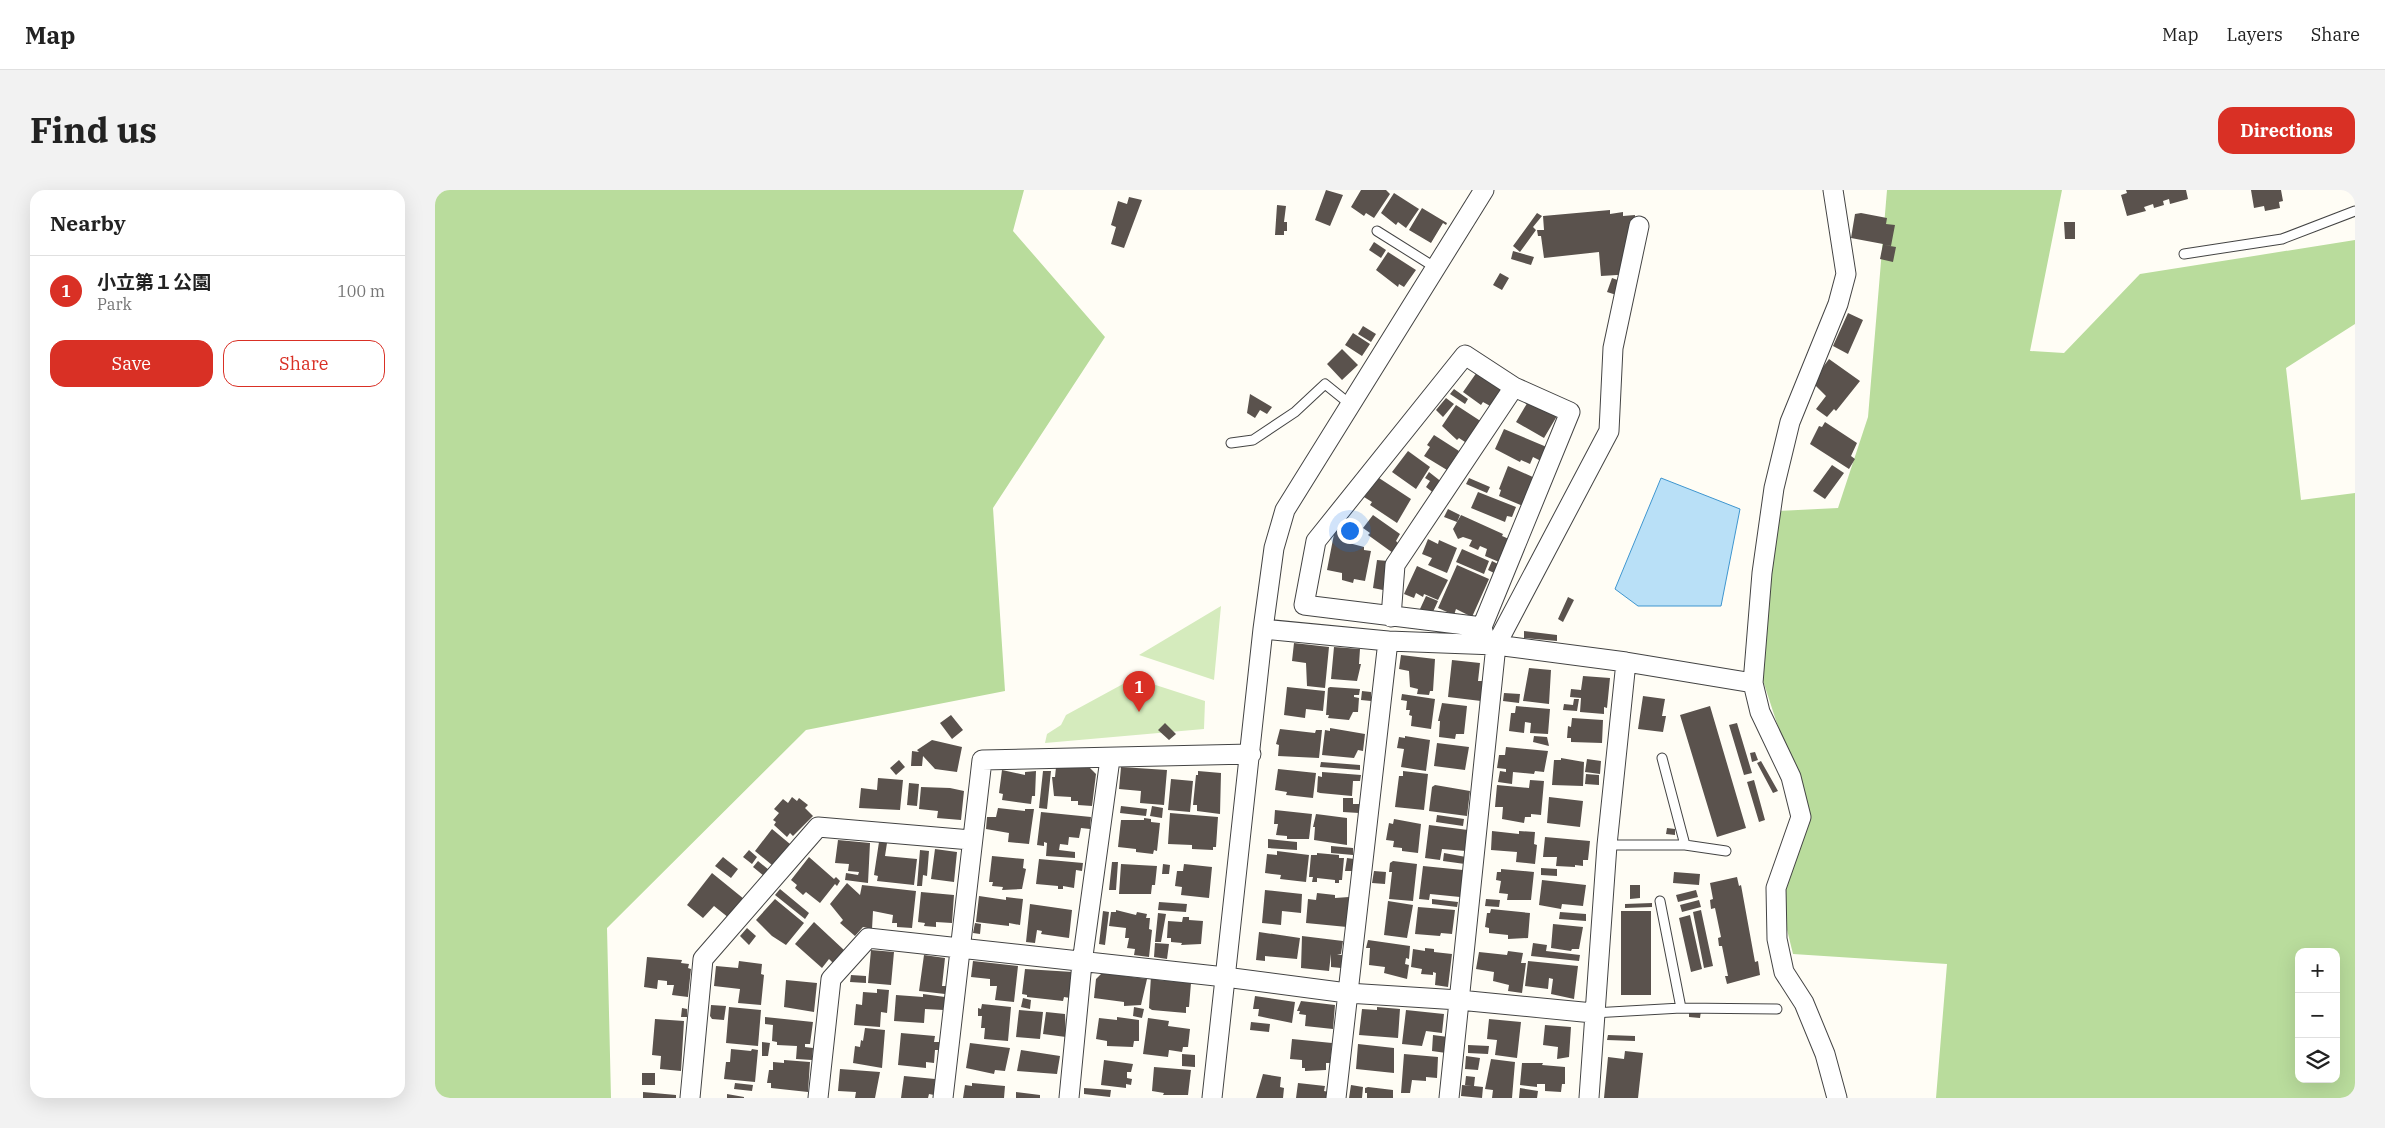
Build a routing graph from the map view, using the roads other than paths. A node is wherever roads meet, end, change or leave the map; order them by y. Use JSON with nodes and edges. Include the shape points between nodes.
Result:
{"nodes":[{"id":1,"x":1484,"y":190,"type":"edge"},
{"id":2,"x":1833,"y":190,"type":"edge"},
{"id":3,"x":2355,"y":211,"type":"edge"},
{"id":4,"x":1639,"y":226,"type":"dead end"},
{"id":5,"x":1377,"y":231,"type":"dead end"},
{"id":6,"x":2184,"y":254,"type":"dead end"},
{"id":7,"x":1437,"y":268,"type":"junction"},
{"id":8,"x":1514,"y":387,"type":"junction"},
{"id":9,"x":1351,"y":405,"type":"junction"},
{"id":10,"x":1231,"y":443,"type":"dead end"},
{"id":11,"x":1391,"y":617,"type":"junction"},
{"id":12,"x":1263,"y":629,"type":"junction"},
{"id":13,"x":1488,"y":639,"type":"junction"},
{"id":14,"x":1388,"y":641,"type":"junction"},
{"id":15,"x":1626,"y":662,"type":"junction"},
{"id":16,"x":1753,"y":683,"type":"junction"},
{"id":17,"x":1251,"y":754,"type":"junction"},
{"id":18,"x":1110,"y":758,"type":"junction"},
{"id":19,"x":1662,"y":758,"type":"dead end"},
{"id":20,"x":971,"y":840,"type":"junction"},
{"id":21,"x":1607,"y":845,"type":"junction"},
{"id":22,"x":1685,"y":845,"type":"junction"},
{"id":23,"x":1726,"y":852,"type":"dead end"},
{"id":24,"x":1660,"y":902,"type":"dead end"},
{"id":25,"x":960,"y":948,"type":"junction"},
{"id":26,"x":1082,"y":963,"type":"junction"},
{"id":27,"x":1225,"y":977,"type":"junction"},
{"id":28,"x":1347,"y":993,"type":"junction"},
{"id":29,"x":1459,"y":1000,"type":"junction"},
{"id":30,"x":1681,"y":1008,"type":"junction"},
{"id":31,"x":1777,"y":1009,"type":"dead end"},
{"id":32,"x":1593,"y":1013,"type":"junction"},
{"id":33,"x":690,"y":1098,"type":"edge"},
{"id":34,"x":818,"y":1098,"type":"edge"},
{"id":35,"x":943,"y":1098,"type":"edge"},
{"id":36,"x":1069,"y":1098,"type":"edge"},
{"id":37,"x":1212,"y":1098,"type":"edge"},
{"id":38,"x":1336,"y":1098,"type":"edge"},
{"id":39,"x":1449,"y":1098,"type":"edge"},
{"id":40,"x":1589,"y":1098,"type":"edge"},
{"id":41,"x":1837,"y":1098,"type":"edge"}],
"edges":[{"from":1,"to":7,"type":"street"},
{"from":2,"to":16,"type":"street","via":[[1846,274],[1838,304],[1790,422],[1774,488],[1762,574]]},
{"from":3,"to":6,"type":"lane","via":[[2282,239]]},
{"from":4,"to":13,"type":"street","via":[[1613,348],[1609,431]]},
{"from":5,"to":7,"type":"lane"},
{"from":7,"to":9,"type":"street"},
{"from":8,"to":11,"type":"street","via":[[1395,565]]},
{"from":8,"to":11,"type":"street","via":[[1465,355],[1316,541],[1304,604]]},
{"from":8,"to":13,"type":"street","via":[[1570,412]]},
{"from":9,"to":10,"type":"lane","via":[[1325,384],[1295,412],[1253,440]]},
{"from":9,"to":12,"type":"street","via":[[1285,510],[1274,548]]},
{"from":11,"to":13,"type":"street"},
{"from":12,"to":14,"type":"street"},
{"from":12,"to":17,"type":"street"},
{"from":13,"to":14,"type":"street"},
{"from":13,"to":15,"type":"street"},
{"from":13,"to":29,"type":"street"},
{"from":14,"to":28,"type":"street"},
{"from":15,"to":16,"type":"street"},
{"from":15,"to":21,"type":"street"},
{"from":16,"to":41,"type":"street","via":[[1760,712],[1791,778],[1801,817],[1776,888],[1777,938],[1784,972],[1804,1003],[1825,1054]]},
{"from":17,"to":18,"type":"street"},
{"from":17,"to":27,"type":"street"},
{"from":18,"to":20,"type":"street","via":[[982,760]]},
{"from":18,"to":26,"type":"street"},
{"from":19,"to":22,"type":"lane"},
{"from":20,"to":25,"type":"street"},
{"from":20,"to":33,"type":"street","via":[[818,827],[703,959]]},
{"from":21,"to":22,"type":"lane"},
{"from":21,"to":32,"type":"street"},
{"from":22,"to":23,"type":"lane"},
{"from":24,"to":30,"type":"lane"},
{"from":25,"to":26,"type":"street"},
{"from":25,"to":34,"type":"street","via":[[868,938],[831,979]]},
{"from":25,"to":35,"type":"street"},
{"from":26,"to":27,"type":"street"},
{"from":26,"to":36,"type":"street"},
{"from":27,"to":28,"type":"street"},
{"from":27,"to":37,"type":"street"},
{"from":28,"to":29,"type":"street"},
{"from":28,"to":38,"type":"street"},
{"from":29,"to":32,"type":"street"},
{"from":29,"to":39,"type":"street"},
{"from":30,"to":31,"type":"lane"},
{"from":30,"to":32,"type":"lane"},
{"from":32,"to":40,"type":"street"}]}
